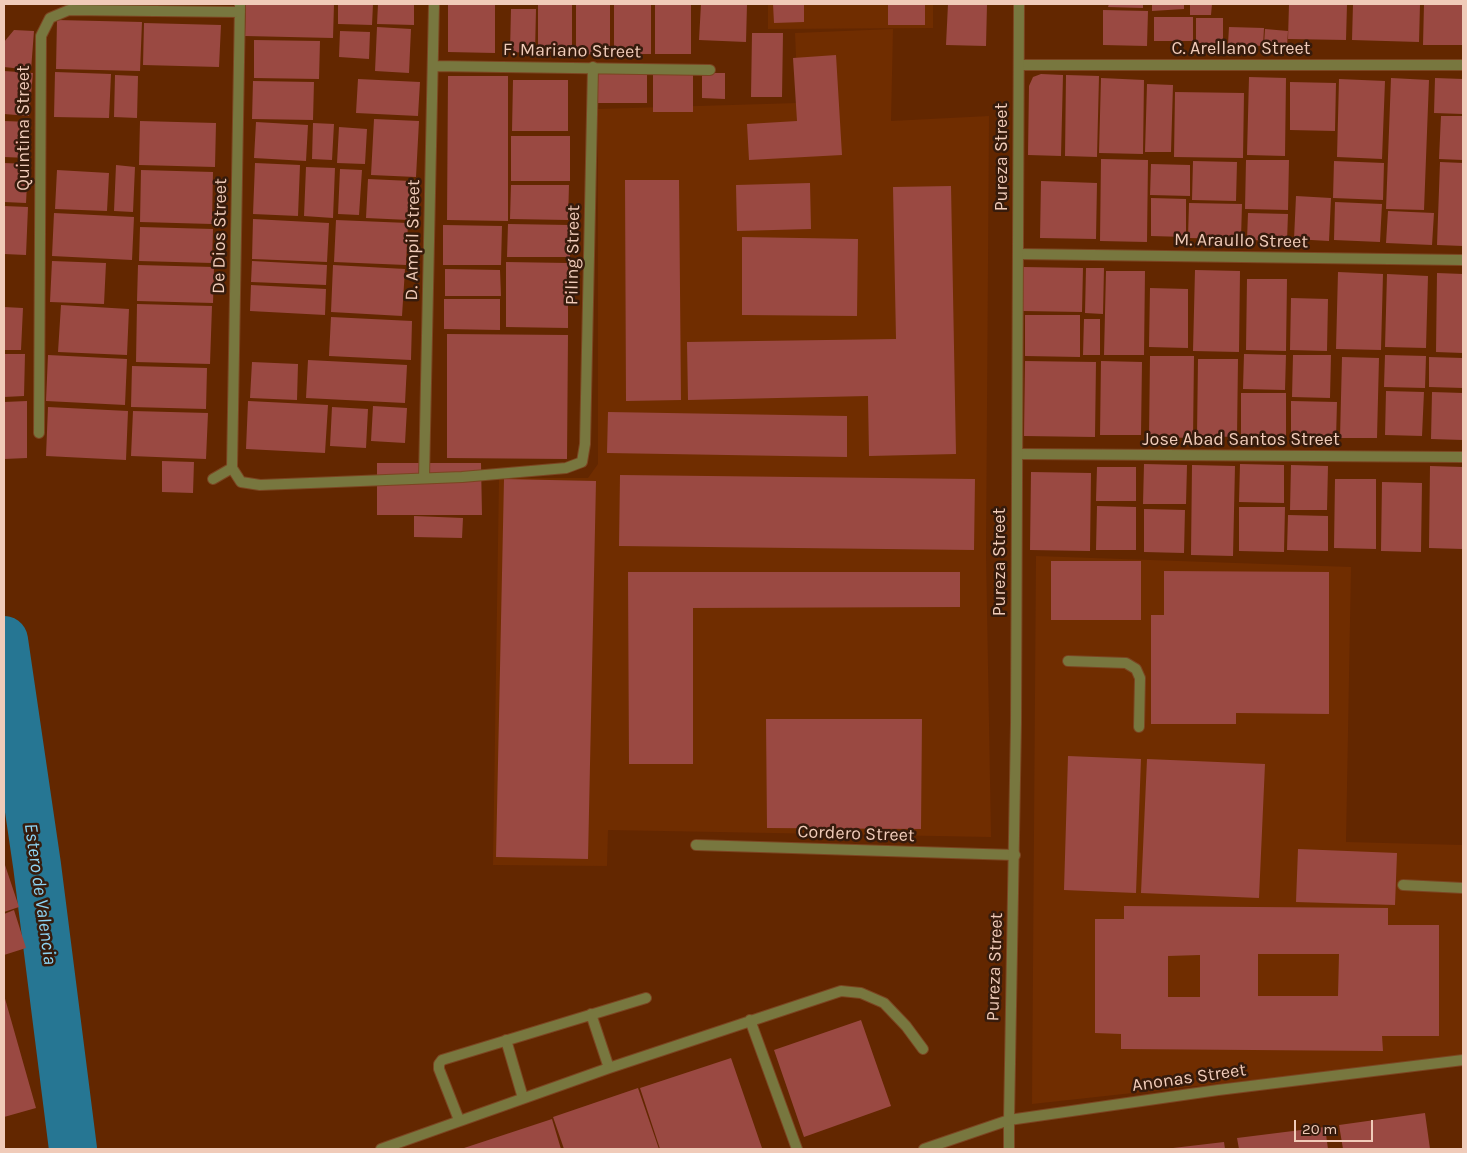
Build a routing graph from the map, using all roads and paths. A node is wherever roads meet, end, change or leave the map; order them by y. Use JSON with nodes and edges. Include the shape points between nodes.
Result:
{"nodes":[{"id":1,"x":434,"y":4,"type":"edge"},
{"id":2,"x":1019,"y":4,"type":"edge"},
{"id":3,"x":240,"y":8,"type":"edge"},
{"id":4,"x":1020,"y":65,"type":"junction"},
{"id":5,"x":433,"y":66,"type":"junction"},
{"id":6,"x":1463,"y":66,"type":"edge"},
{"id":7,"x":593,"y":67,"type":"junction"},
{"id":8,"x":710,"y":70,"type":"dead end"},
{"id":9,"x":1018,"y":254,"type":"junction"},
{"id":10,"x":1463,"y":260,"type":"edge"},
{"id":11,"x":39,"y":433,"type":"dead end"},
{"id":12,"x":1018,"y":454,"type":"junction"},
{"id":13,"x":1463,"y":457,"type":"edge"},
{"id":14,"x":232,"y":468,"type":"junction"},
{"id":15,"x":424,"y":478,"type":"junction"},
{"id":16,"x":213,"y":479,"type":"dead end"},
{"id":17,"x":1068,"y":661,"type":"dead end"},
{"id":18,"x":1139,"y":727,"type":"dead end"},
{"id":19,"x":696,"y":845,"type":"dead end"},
{"id":20,"x":1015,"y":855,"type":"junction"},
{"id":21,"x":1404,"y":885,"type":"dead end"},
{"id":22,"x":1463,"y":888,"type":"edge"},
{"id":23,"x":646,"y":998,"type":"dead end"},
{"id":24,"x":591,"y":1014,"type":"junction"},
{"id":25,"x":750,"y":1020,"type":"junction"},
{"id":26,"x":506,"y":1040,"type":"junction"},
{"id":27,"x":923,"y":1049,"type":"dead end"},
{"id":28,"x":1463,"y":1060,"type":"edge"},
{"id":29,"x":609,"y":1068,"type":"junction"},
{"id":30,"x":523,"y":1098,"type":"junction"},
{"id":31,"x":459,"y":1120,"type":"junction"},
{"id":32,"x":1009,"y":1120,"type":"junction"},
{"id":33,"x":381,"y":1149,"type":"edge"},
{"id":34,"x":797,"y":1149,"type":"edge"},
{"id":35,"x":924,"y":1149,"type":"edge"},
{"id":36,"x":1009,"y":1149,"type":"edge"}],
"edges":[{"from":1,"to":5,"type":"street","name":"D. Ampil Street"},
{"from":2,"to":4,"type":"street","name":"Pureza Street"},
{"from":3,"to":11,"type":"street","name":"Quintina Street","via":[[69,10],[50,18],[41,36]]},
{"from":3,"to":14,"type":"street","name":"De Dios Street"},
{"from":4,"to":6,"type":"street","name":"C. Arellano Street"},
{"from":4,"to":9,"type":"street","name":"Pureza Street"},
{"from":5,"to":7,"type":"street","name":"F. Mariano Street"},
{"from":5,"to":15,"type":"street","name":"D. Ampil Street"},
{"from":7,"to":8,"type":"street","name":"F. Mariano Street"},
{"from":7,"to":15,"type":"street","name":"Piling Street","via":[[582,462],[566,468]]},
{"from":9,"to":10,"type":"street","name":"M. Araullo Street"},
{"from":9,"to":12,"type":"street","name":"Pureza Street"},
{"from":12,"to":13,"type":"street","name":"Jose Abad Santos Street"},
{"from":12,"to":20,"type":"street","name":"Pureza Street"},
{"from":14,"to":15,"type":"street","via":[[241,482],[260,485]]},
{"from":14,"to":16,"type":"street"},
{"from":17,"to":18,"type":"street","via":[[1126,663],[1136,669],[1140,678]]},
{"from":19,"to":20,"type":"street","name":"Cordero Street"},
{"from":20,"to":32,"type":"street","name":"Pureza Street"},
{"from":21,"to":22,"type":"street"},
{"from":23,"to":24,"type":"street"},
{"from":24,"to":26,"type":"street"},
{"from":24,"to":29,"type":"street"},
{"from":25,"to":27,"type":"street","via":[[841,991],[861,993],[884,1003]]},
{"from":25,"to":29,"type":"street"},
{"from":25,"to":34,"type":"street"},
{"from":26,"to":30,"type":"street"},
{"from":26,"to":31,"type":"street","via":[[442,1060],[439,1064]]},
{"from":28,"to":32,"type":"street","name":"Anonas Street"},
{"from":29,"to":30,"type":"street"},
{"from":30,"to":31,"type":"street"},
{"from":31,"to":33,"type":"street"},
{"from":32,"to":35,"type":"street","name":"Anonas Street"},
{"from":32,"to":36,"type":"street","name":"Pureza Street"}]}
